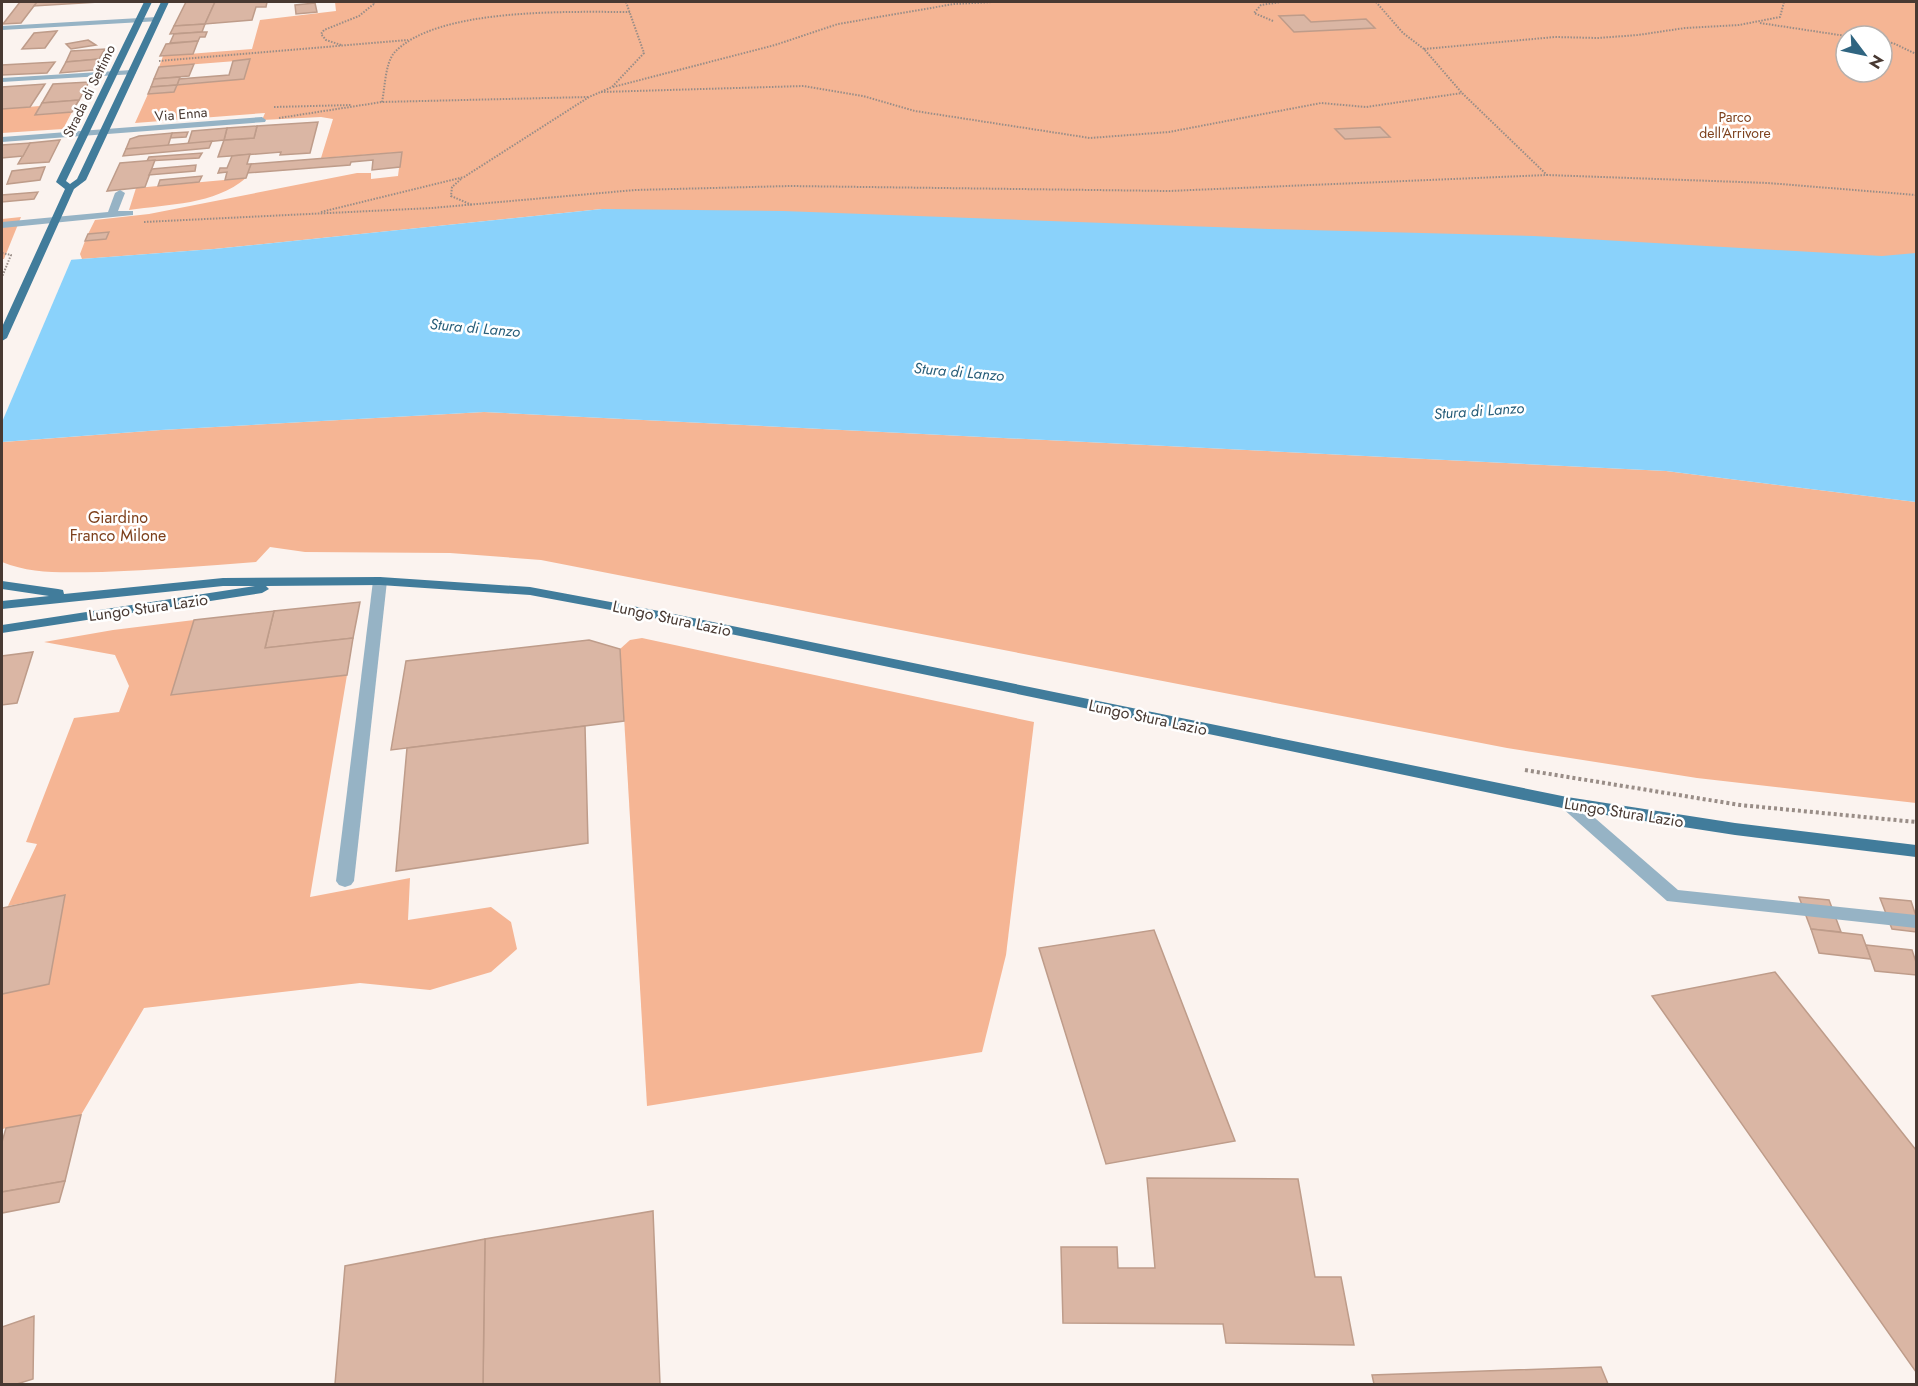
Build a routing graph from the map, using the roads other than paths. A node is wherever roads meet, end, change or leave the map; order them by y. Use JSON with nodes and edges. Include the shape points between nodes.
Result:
{"nodes":[{"id":1,"x":148,"y":2,"type":"edge"},
{"id":2,"x":165,"y":2,"type":"edge"},
{"id":3,"x":157,"y":19,"type":"junction"},
{"id":4,"x":139,"y":20,"type":"junction"},
{"id":5,"x":2,"y":28,"type":"edge"},
{"id":6,"x":135,"y":67,"type":"junction"},
{"id":7,"x":112,"y":73,"type":"junction"},
{"id":8,"x":2,"y":80,"type":"edge"},
{"id":9,"x":262,"y":120,"type":"road end"},
{"id":10,"x":103,"y":134,"type":"junction"},
{"id":11,"x":83,"y":135,"type":"junction"},
{"id":12,"x":2,"y":140,"type":"edge"},
{"id":13,"x":70,"y":188,"type":"junction"},
{"id":14,"x":120,"y":193,"type":"dead end"},
{"id":15,"x":130,"y":213,"type":"dead end"},
{"id":16,"x":112,"y":214,"type":"junction"},
{"id":17,"x":57,"y":220,"type":"junction"},
{"id":18,"x":2,"y":225,"type":"edge"},
{"id":19,"x":2,"y":338,"type":"edge"},
{"id":20,"x":295,"y":582,"type":"junction"},
{"id":21,"x":380,"y":582,"type":"junction"},
{"id":22,"x":2,"y":585,"type":"edge"},
{"id":23,"x":85,"y":597,"type":"junction"},
{"id":24,"x":2,"y":606,"type":"edge"},
{"id":25,"x":2,"y":629,"type":"edge"},
{"id":26,"x":1566,"y":803,"type":"junction"},
{"id":27,"x":1917,"y":851,"type":"edge"},
{"id":28,"x":345,"y":881,"type":"dead end"},
{"id":29,"x":1917,"y":922,"type":"edge"}],
"edges":[{"from":1,"to":4,"type":"main road","name":"Strada di Settimo"},
{"from":2,"to":3,"type":"main road","name":"Strada di Settimo"},
{"from":3,"to":4,"type":"street"},
{"from":3,"to":6,"type":"main road","name":"Strada di Settimo"},
{"from":4,"to":5,"type":"street"},
{"from":4,"to":7,"type":"main road","name":"Strada di Settimo"},
{"from":6,"to":7,"type":"street"},
{"from":6,"to":10,"type":"main road","name":"Strada di Settimo"},
{"from":7,"to":8,"type":"street"},
{"from":7,"to":11,"type":"main road","name":"Strada di Settimo"},
{"from":9,"to":10,"type":"street","name":"Via Enna"},
{"from":10,"to":11,"type":"street","name":"Via Enna"},
{"from":10,"to":13,"type":"main road","name":"Strada di Settimo","via":[[81,180]]},
{"from":11,"to":12,"type":"street","name":"Via Enna"},
{"from":11,"to":13,"type":"main road","name":"Strada di Settimo","via":[[61,183]]},
{"from":13,"to":17,"type":"main road","name":"Strada di Settimo"},
{"from":14,"to":16,"type":"street"},
{"from":15,"to":16,"type":"street"},
{"from":16,"to":17,"type":"street"},
{"from":17,"to":18,"type":"street"},
{"from":17,"to":19,"type":"main road","name":"Strada di Settimo"},
{"from":20,"to":21,"type":"main road","name":"Lungo Stura Lazio"},
{"from":20,"to":23,"type":"main road","name":"Lungo Stura Lazio","via":[[224,582]]},
{"from":20,"to":25,"type":"main road","name":"Lungo Stura Lazio"},
{"from":21,"to":26,"type":"main road","name":"Lungo Stura Lazio","via":[[482,587],[578,598]]},
{"from":21,"to":28,"type":"street"},
{"from":22,"to":23,"type":"main road"},
{"from":23,"to":24,"type":"main road","name":"Lungo Stura Lazio"},
{"from":26,"to":27,"type":"main road","name":"Lungo Stura Lazio"},
{"from":26,"to":29,"type":"street","via":[[1673,896]]}]}
